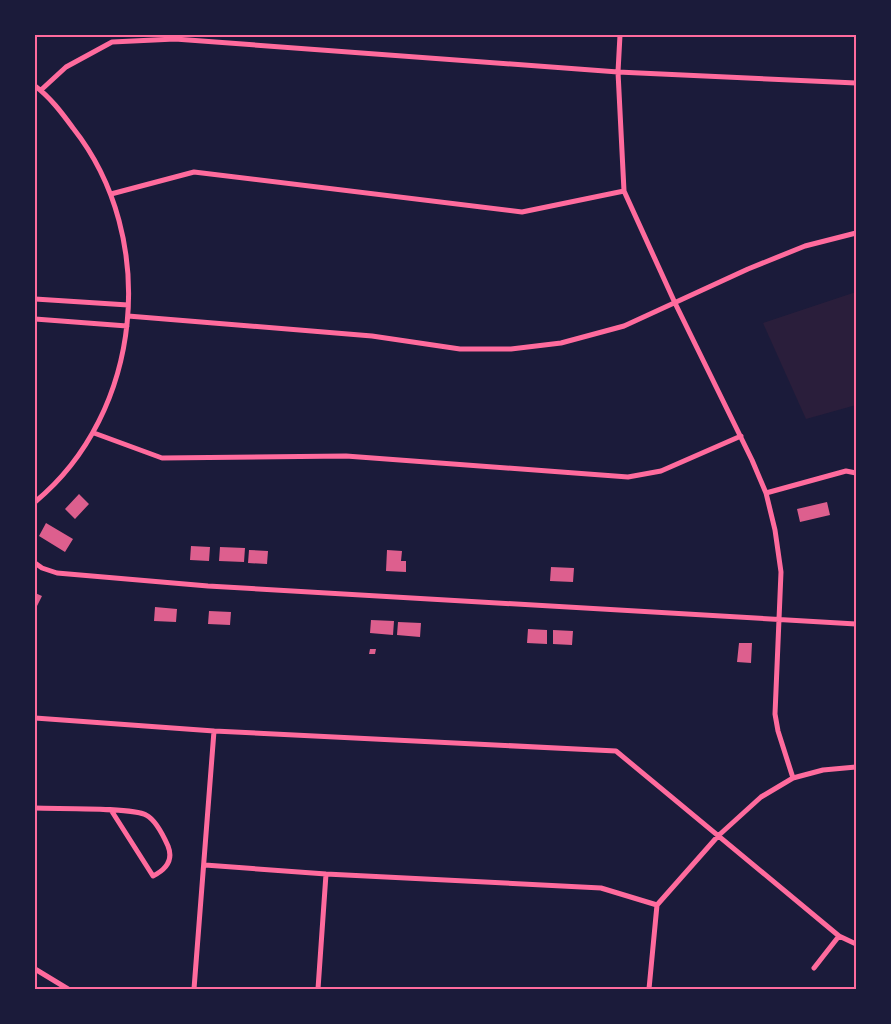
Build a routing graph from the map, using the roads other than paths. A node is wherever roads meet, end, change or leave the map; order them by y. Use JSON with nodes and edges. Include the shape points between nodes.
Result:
{"nodes":[{"id":1,"x":620,"y":35,"type":"edge"},
{"id":2,"x":618,"y":72,"type":"junction"},
{"id":3,"x":856,"y":83,"type":"edge"},
{"id":4,"x":35,"y":86,"type":"edge"},
{"id":5,"x":41,"y":90,"type":"junction"},
{"id":6,"x":624,"y":190,"type":"junction"},
{"id":7,"x":111,"y":194,"type":"junction"},
{"id":8,"x":856,"y":233,"type":"edge"},
{"id":9,"x":35,"y":299,"type":"edge"},
{"id":10,"x":675,"y":303,"type":"junction"},
{"id":11,"x":128,"y":305,"type":"junction"},
{"id":12,"x":128,"y":316,"type":"junction"},
{"id":13,"x":35,"y":319,"type":"edge"},
{"id":14,"x":127,"y":326,"type":"junction"},
{"id":15,"x":94,"y":433,"type":"junction"},
{"id":16,"x":741,"y":436,"type":"junction"},
{"id":17,"x":856,"y":473,"type":"edge"},
{"id":18,"x":766,"y":493,"type":"junction"},
{"id":19,"x":35,"y":502,"type":"edge"},
{"id":20,"x":35,"y":563,"type":"edge"},
{"id":21,"x":780,"y":620,"type":"junction"},
{"id":22,"x":856,"y":624,"type":"edge"},
{"id":23,"x":35,"y":718,"type":"edge"},
{"id":24,"x":214,"y":731,"type":"junction"},
{"id":25,"x":856,"y":767,"type":"edge"},
{"id":26,"x":793,"y":778,"type":"junction"},
{"id":27,"x":35,"y":808,"type":"edge"},
{"id":28,"x":111,"y":810,"type":"junction"},
{"id":29,"x":718,"y":836,"type":"junction"},
{"id":30,"x":205,"y":864,"type":"junction"},
{"id":31,"x":326,"y":874,"type":"junction"},
{"id":32,"x":657,"y":906,"type":"junction"},
{"id":33,"x":839,"y":936,"type":"junction"},
{"id":34,"x":856,"y":944,"type":"edge"},
{"id":35,"x":814,"y":968,"type":"dead end"},
{"id":36,"x":35,"y":969,"type":"edge"},
{"id":37,"x":68,"y":989,"type":"edge"},
{"id":38,"x":194,"y":989,"type":"edge"},
{"id":39,"x":318,"y":989,"type":"edge"},
{"id":40,"x":649,"y":989,"type":"edge"}],
"edges":[{"from":1,"to":2,"type":"street"},
{"from":2,"to":3,"type":"street"},
{"from":2,"to":5,"type":"street","via":[[175,39],[112,42],[66,67]]},
{"from":2,"to":6,"type":"street"},
{"from":4,"to":5,"type":"street"},
{"from":5,"to":7,"type":"street","via":[[89,148]]},
{"from":6,"to":7,"type":"street","via":[[522,212],[194,172]]},
{"from":6,"to":10,"type":"street"},
{"from":7,"to":11,"type":"street","via":[[128,262]]},
{"from":8,"to":10,"type":"street","via":[[806,246],[748,268]]},
{"from":9,"to":11,"type":"street"},
{"from":10,"to":12,"type":"street","via":[[624,326],[592,336],[511,349],[460,349],[372,336]]},
{"from":10,"to":16,"type":"street"},
{"from":11,"to":12,"type":"street"},
{"from":12,"to":14,"type":"street"},
{"from":13,"to":14,"type":"street"},
{"from":14,"to":15,"type":"street","via":[[117,378]]},
{"from":15,"to":16,"type":"street","via":[[162,458],[346,456],[628,477],[661,471]]},
{"from":15,"to":19,"type":"street","via":[[54,486]]},
{"from":16,"to":18,"type":"street"},
{"from":17,"to":18,"type":"street","via":[[846,471]]},
{"from":18,"to":21,"type":"street","via":[[781,572]]},
{"from":20,"to":21,"type":"street","via":[[57,573],[208,586]]},
{"from":21,"to":22,"type":"street"},
{"from":21,"to":26,"type":"street","via":[[775,714]]},
{"from":23,"to":24,"type":"street"},
{"from":24,"to":29,"type":"street","via":[[616,751]]},
{"from":24,"to":30,"type":"street"},
{"from":25,"to":26,"type":"street","via":[[824,770]]},
{"from":26,"to":29,"type":"street","via":[[761,797]]},
{"from":27,"to":28,"type":"street"},
{"from":28,"to":28,"type":"street","via":[[153,876],[166,869],[170,860],[169,848],[147,815],[132,810]]},
{"from":29,"to":32,"type":"street"},
{"from":29,"to":33,"type":"street"},
{"from":30,"to":31,"type":"street"},
{"from":30,"to":38,"type":"street"},
{"from":31,"to":32,"type":"street","via":[[601,888]]},
{"from":31,"to":39,"type":"street"},
{"from":32,"to":40,"type":"street"},
{"from":33,"to":34,"type":"street"},
{"from":33,"to":35,"type":"street"},
{"from":36,"to":37,"type":"street"}]}
